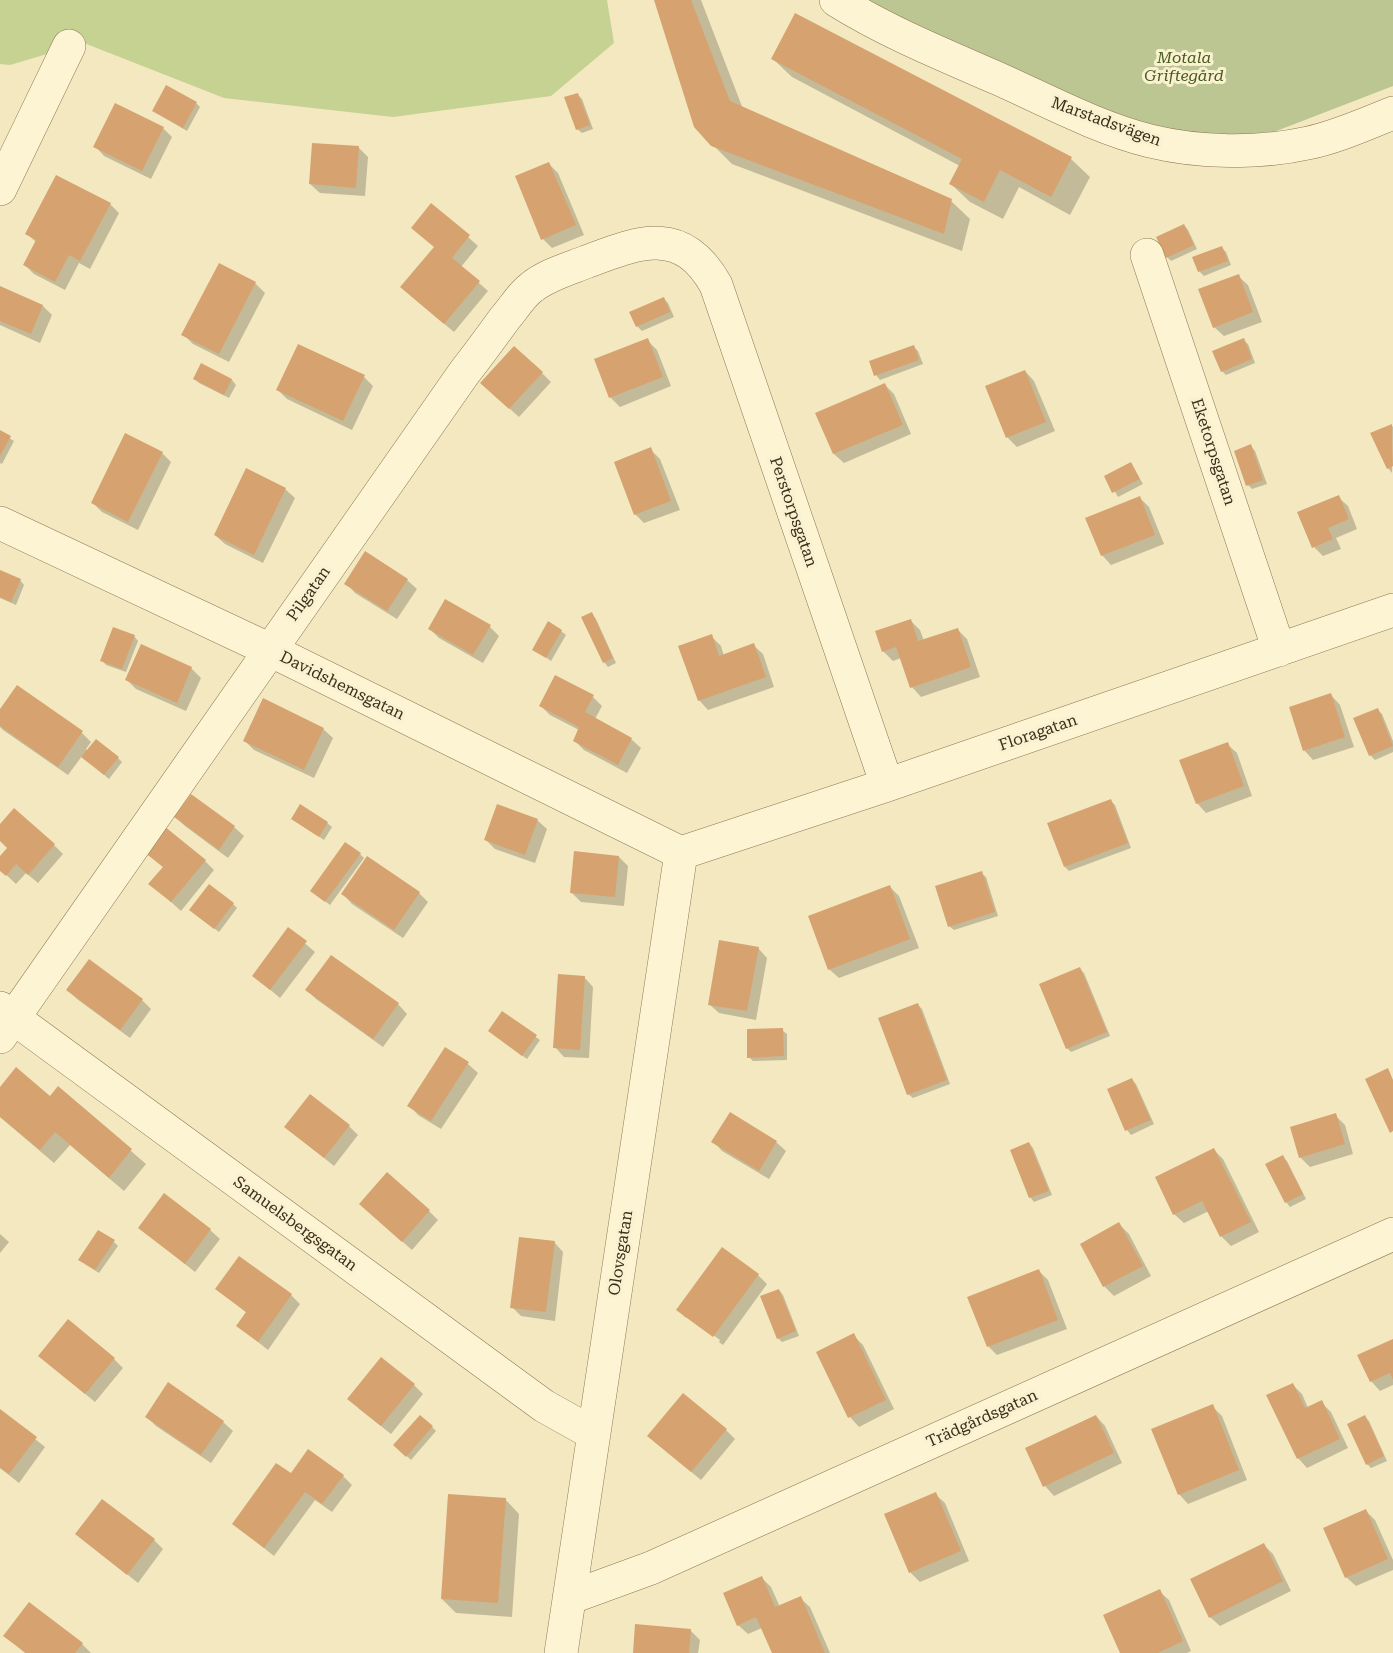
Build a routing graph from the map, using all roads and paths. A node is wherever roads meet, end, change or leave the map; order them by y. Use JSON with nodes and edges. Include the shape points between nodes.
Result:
{"nodes":[{"id":1,"x":836,"y":0,"type":"edge"},
{"id":2,"x":69,"y":46,"type":"dead end"},
{"id":3,"x":1393,"y":113,"type":"edge"},
{"id":4,"x":0,"y":189,"type":"edge"},
{"id":5,"x":683,"y":249,"type":"joint"},
{"id":6,"x":1147,"y":255,"type":"dead end"},
{"id":7,"x":0,"y":523,"type":"edge"},
{"id":8,"x":1393,"y":610,"type":"edge"},
{"id":9,"x":270,"y":650,"type":"junction"},
{"id":10,"x":1279,"y":650,"type":"junction"},
{"id":11,"x":887,"y":785,"type":"junction"},
{"id":12,"x":681,"y":853,"type":"junction"},
{"id":13,"x":4,"y":1021,"type":"edge"},
{"id":14,"x":1393,"y":1234,"type":"edge"},
{"id":15,"x":594,"y":1434,"type":"junction"},
{"id":16,"x":569,"y":1598,"type":"junction"},
{"id":17,"x":561,"y":1653,"type":"edge"}],
"edges":[{"from":1,"to":3,"type":"street","name":"Marstadsvägen","via":[[932,49],[1091,120],[1147,140],[1184,148],[1260,148],[1308,143]]},
{"from":2,"to":4,"type":"street"},
{"from":5,"to":9,"type":"street","name":"Pilgatan","via":[[648,243],[627,246],[532,287],[464,373]]},
{"from":5,"to":11,"type":"street","name":"Perstorpsgatan","via":[[697,259],[716,285]]},
{"from":6,"to":10,"type":"street","name":"Eketorpsgatan"},
{"from":7,"to":9,"type":"street","name":"Davidshemsgatan"},
{"from":8,"to":10,"type":"street","name":"Floragatan"},
{"from":9,"to":12,"type":"street","name":"Davidshemsgatan"},
{"from":9,"to":13,"type":"street","name":"Pilgatan"},
{"from":10,"to":11,"type":"street","name":"Floragatan"},
{"from":11,"to":12,"type":"street","name":"Floragatan"},
{"from":12,"to":15,"type":"street","name":"Olovsgatan"},
{"from":13,"to":15,"type":"street","name":"Samuelsbergsgatan","via":[[544,1406]]},
{"from":14,"to":16,"type":"street","name":"Trädgårdsgatan","via":[[662,1563]]},
{"from":15,"to":16,"type":"street","name":"Olovsgatan"},
{"from":16,"to":17,"type":"street","name":"Olovsgatan"}]}
